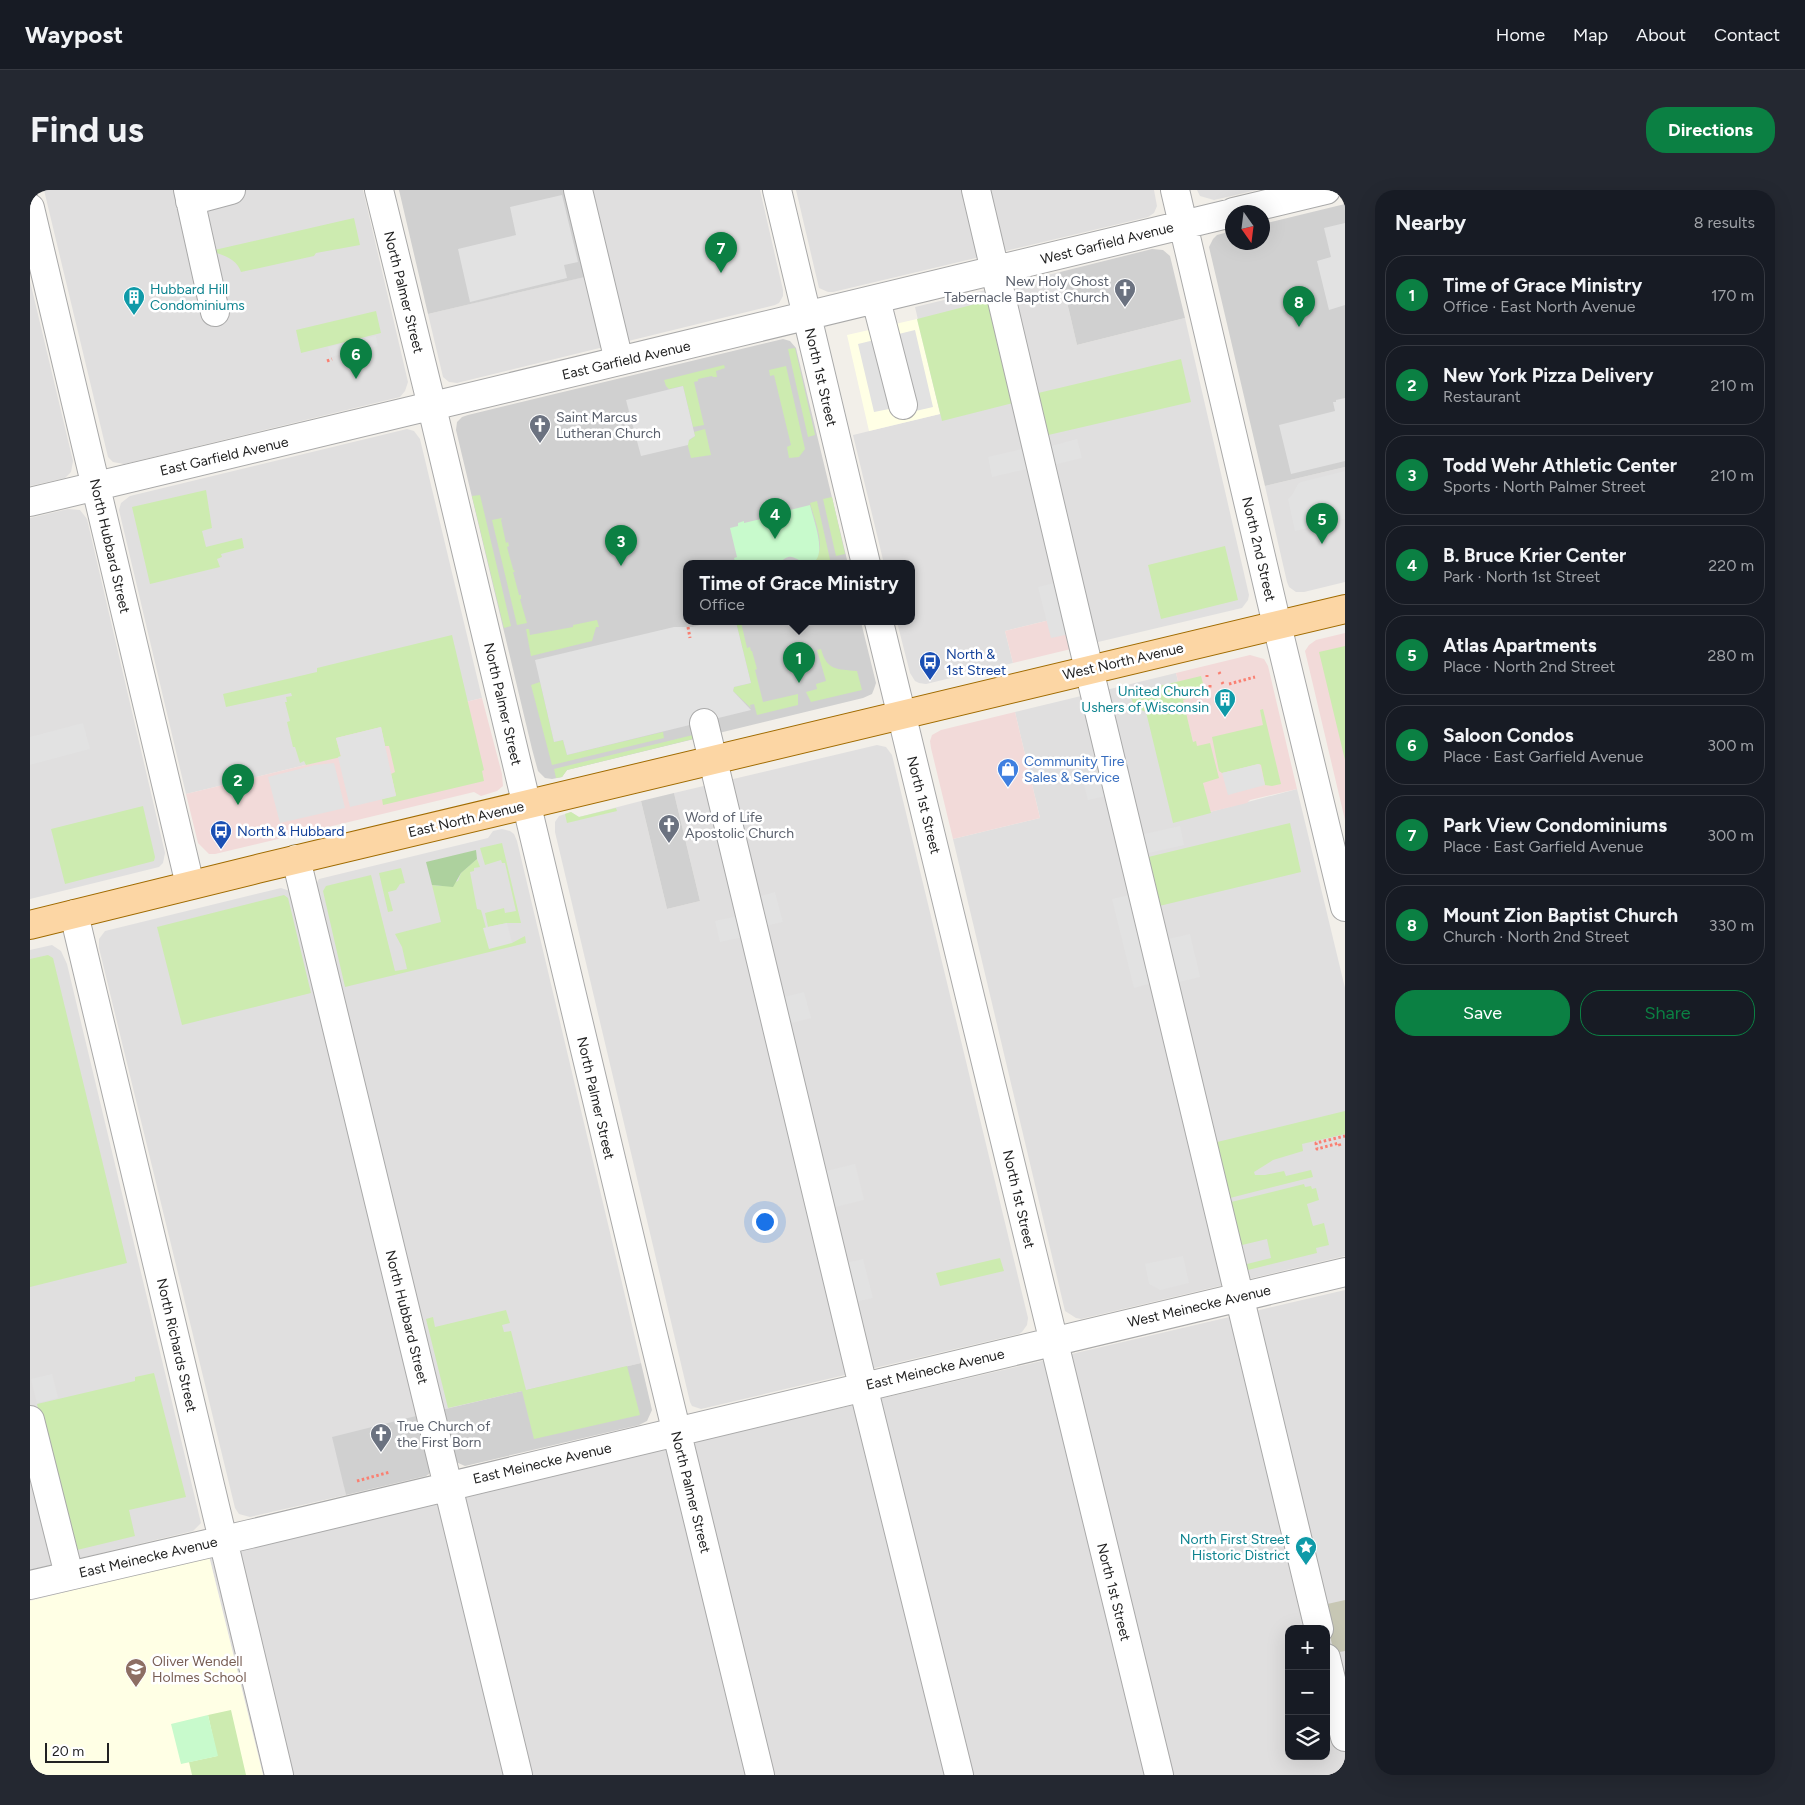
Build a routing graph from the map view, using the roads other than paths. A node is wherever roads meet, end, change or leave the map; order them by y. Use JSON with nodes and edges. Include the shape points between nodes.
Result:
{"nodes":[{"id":1,"x":231,"y":190,"type":"edge"},
{"id":2,"x":379,"y":190,"type":"edge"},
{"id":3,"x":578,"y":190,"type":"edge"},
{"id":4,"x":777,"y":190,"type":"edge"},
{"id":5,"x":976,"y":190,"type":"edge"},
{"id":6,"x":1175,"y":190,"type":"edge"},
{"id":7,"x":1326,"y":190,"type":"edge"},
{"id":8,"x":189,"y":195,"type":"edge"},
{"id":9,"x":1265,"y":205,"type":"edge"},
{"id":10,"x":30,"y":208,"type":"edge"},
{"id":11,"x":1225,"y":215,"type":"edge"},
{"id":12,"x":1183,"y":224,"type":"junction"},
{"id":13,"x":995,"y":270,"type":"junction"},
{"id":14,"x":876,"y":300,"type":"junction"},
{"id":15,"x":215,"y":312,"type":"dead end"},
{"id":16,"x":807,"y":316,"type":"junction"},
{"id":17,"x":619,"y":362,"type":"junction"},
{"id":18,"x":903,"y":406,"type":"dead end"},
{"id":19,"x":432,"y":407,"type":"junction"},
{"id":20,"x":96,"y":486,"type":"junction"},
{"id":21,"x":30,"y":502,"type":"edge"},
{"id":22,"x":865,"y":560,"type":"edge"},
{"id":23,"x":1345,"y":608,"type":"edge"},
{"id":24,"x":880,"y":625,"type":"edge"},
{"id":25,"x":1277,"y":625,"type":"junction"},
{"id":26,"x":1089,"y":670,"type":"junction"},
{"id":27,"x":902,"y":715,"type":"junction"},
{"id":28,"x":704,"y":723,"type":"dead end"},
{"id":29,"x":713,"y":760,"type":"junction"},
{"id":30,"x":527,"y":804,"type":"junction"},
{"id":31,"x":296,"y":859,"type":"junction"},
{"id":32,"x":190,"y":885,"type":"junction"},
{"id":33,"x":1345,"y":908,"type":"edge"},
{"id":34,"x":74,"y":914,"type":"junction"},
{"id":35,"x":30,"y":925,"type":"edge"},
{"id":36,"x":1345,"y":1272,"type":"edge"},
{"id":37,"x":1241,"y":1296,"type":"junction"},
{"id":38,"x":1053,"y":1341,"type":"junction"},
{"id":39,"x":863,"y":1386,"type":"junction"},
{"id":40,"x":30,"y":1420,"type":"edge"},
{"id":41,"x":676,"y":1432,"type":"junction"},
{"id":42,"x":447,"y":1486,"type":"junction"},
{"id":43,"x":223,"y":1540,"type":"junction"},
{"id":44,"x":69,"y":1575,"type":"junction"},
{"id":45,"x":30,"y":1585,"type":"edge"},
{"id":46,"x":1318,"y":1625,"type":"edge"},
{"id":47,"x":1329,"y":1670,"type":"edge"},
{"id":48,"x":1345,"y":1737,"type":"edge"},
{"id":49,"x":279,"y":1775,"type":"edge"},
{"id":50,"x":518,"y":1775,"type":"edge"},
{"id":51,"x":760,"y":1775,"type":"edge"},
{"id":52,"x":959,"y":1775,"type":"edge"},
{"id":53,"x":1159,"y":1775,"type":"edge"}],
"edges":[{"from":1,"to":8,"type":"street"},
{"from":2,"to":19,"type":"street","name":"North Palmer Street"},
{"from":3,"to":17,"type":"street"},
{"from":4,"to":16,"type":"street","name":"North 1st Street"},
{"from":5,"to":13,"type":"street"},
{"from":6,"to":12,"type":"street","name":"North 2nd Street"},
{"from":7,"to":9,"type":"street","name":"West Garfield Avenue"},
{"from":8,"to":15,"type":"street"},
{"from":10,"to":20,"type":"street","name":"North Hubbard Street"},
{"from":11,"to":12,"type":"street","name":"West Garfield Avenue"},
{"from":12,"to":13,"type":"street","name":"West Garfield Avenue"},
{"from":12,"to":25,"type":"street","name":"North 2nd Street"},
{"from":13,"to":14,"type":"street","name":"West Garfield Avenue"},
{"from":13,"to":26,"type":"street"},
{"from":14,"to":16,"type":"street","name":"West Garfield Avenue"},
{"from":14,"to":18,"type":"street"},
{"from":16,"to":17,"type":"street","name":"East Garfield Avenue"},
{"from":16,"to":22,"type":"street","name":"North 1st Street"},
{"from":17,"to":19,"type":"street","name":"East Garfield Avenue"},
{"from":19,"to":20,"type":"street","name":"East Garfield Avenue"},
{"from":19,"to":30,"type":"street","name":"North Palmer Street"},
{"from":20,"to":21,"type":"street","name":"East Garfield Avenue"},
{"from":20,"to":32,"type":"street","name":"North Hubbard Street"},
{"from":23,"to":25,"type":"main road","name":"West North Avenue"},
{"from":24,"to":27,"type":"street","name":"North 1st Street"},
{"from":25,"to":26,"type":"main road","name":"West North Avenue"},
{"from":25,"to":33,"type":"street","name":"North 2nd Street"},
{"from":26,"to":27,"type":"main road","name":"West North Avenue"},
{"from":26,"to":37,"type":"street"},
{"from":27,"to":29,"type":"main road","name":"East North Avenue"},
{"from":27,"to":38,"type":"street","name":"North 1st Street"},
{"from":28,"to":29,"type":"street"},
{"from":29,"to":30,"type":"main road","name":"East North Avenue"},
{"from":29,"to":39,"type":"street"},
{"from":30,"to":31,"type":"main road","name":"East North Avenue"},
{"from":30,"to":41,"type":"street","name":"North Palmer Street"},
{"from":31,"to":32,"type":"main road","name":"East North Avenue"},
{"from":31,"to":42,"type":"street","name":"North Hubbard Street"},
{"from":32,"to":34,"type":"main road","name":"East North Avenue"},
{"from":34,"to":35,"type":"main road","name":"East North Avenue"},
{"from":34,"to":43,"type":"street","name":"North Richards Street"},
{"from":36,"to":37,"type":"street","name":"West Meinecke Avenue"},
{"from":37,"to":38,"type":"street","name":"West Meinecke Avenue"},
{"from":37,"to":46,"type":"street"},
{"from":38,"to":39,"type":"street","name":"East Meinecke Avenue"},
{"from":38,"to":53,"type":"street","name":"North 1st Street"},
{"from":39,"to":41,"type":"street","name":"East Meinecke Avenue"},
{"from":39,"to":52,"type":"street"},
{"from":40,"to":44,"type":"street"},
{"from":41,"to":42,"type":"street","name":"East Meinecke Avenue"},
{"from":41,"to":51,"type":"street","name":"North Palmer Street"},
{"from":42,"to":43,"type":"street","name":"East Meinecke Avenue"},
{"from":42,"to":50,"type":"street","name":"North Hubbard Street"},
{"from":43,"to":44,"type":"street","name":"East Meinecke Avenue"},
{"from":43,"to":49,"type":"street","name":"North Richards Street"},
{"from":44,"to":45,"type":"street","name":"East Meinecke Avenue"},
{"from":47,"to":48,"type":"street"}]}
